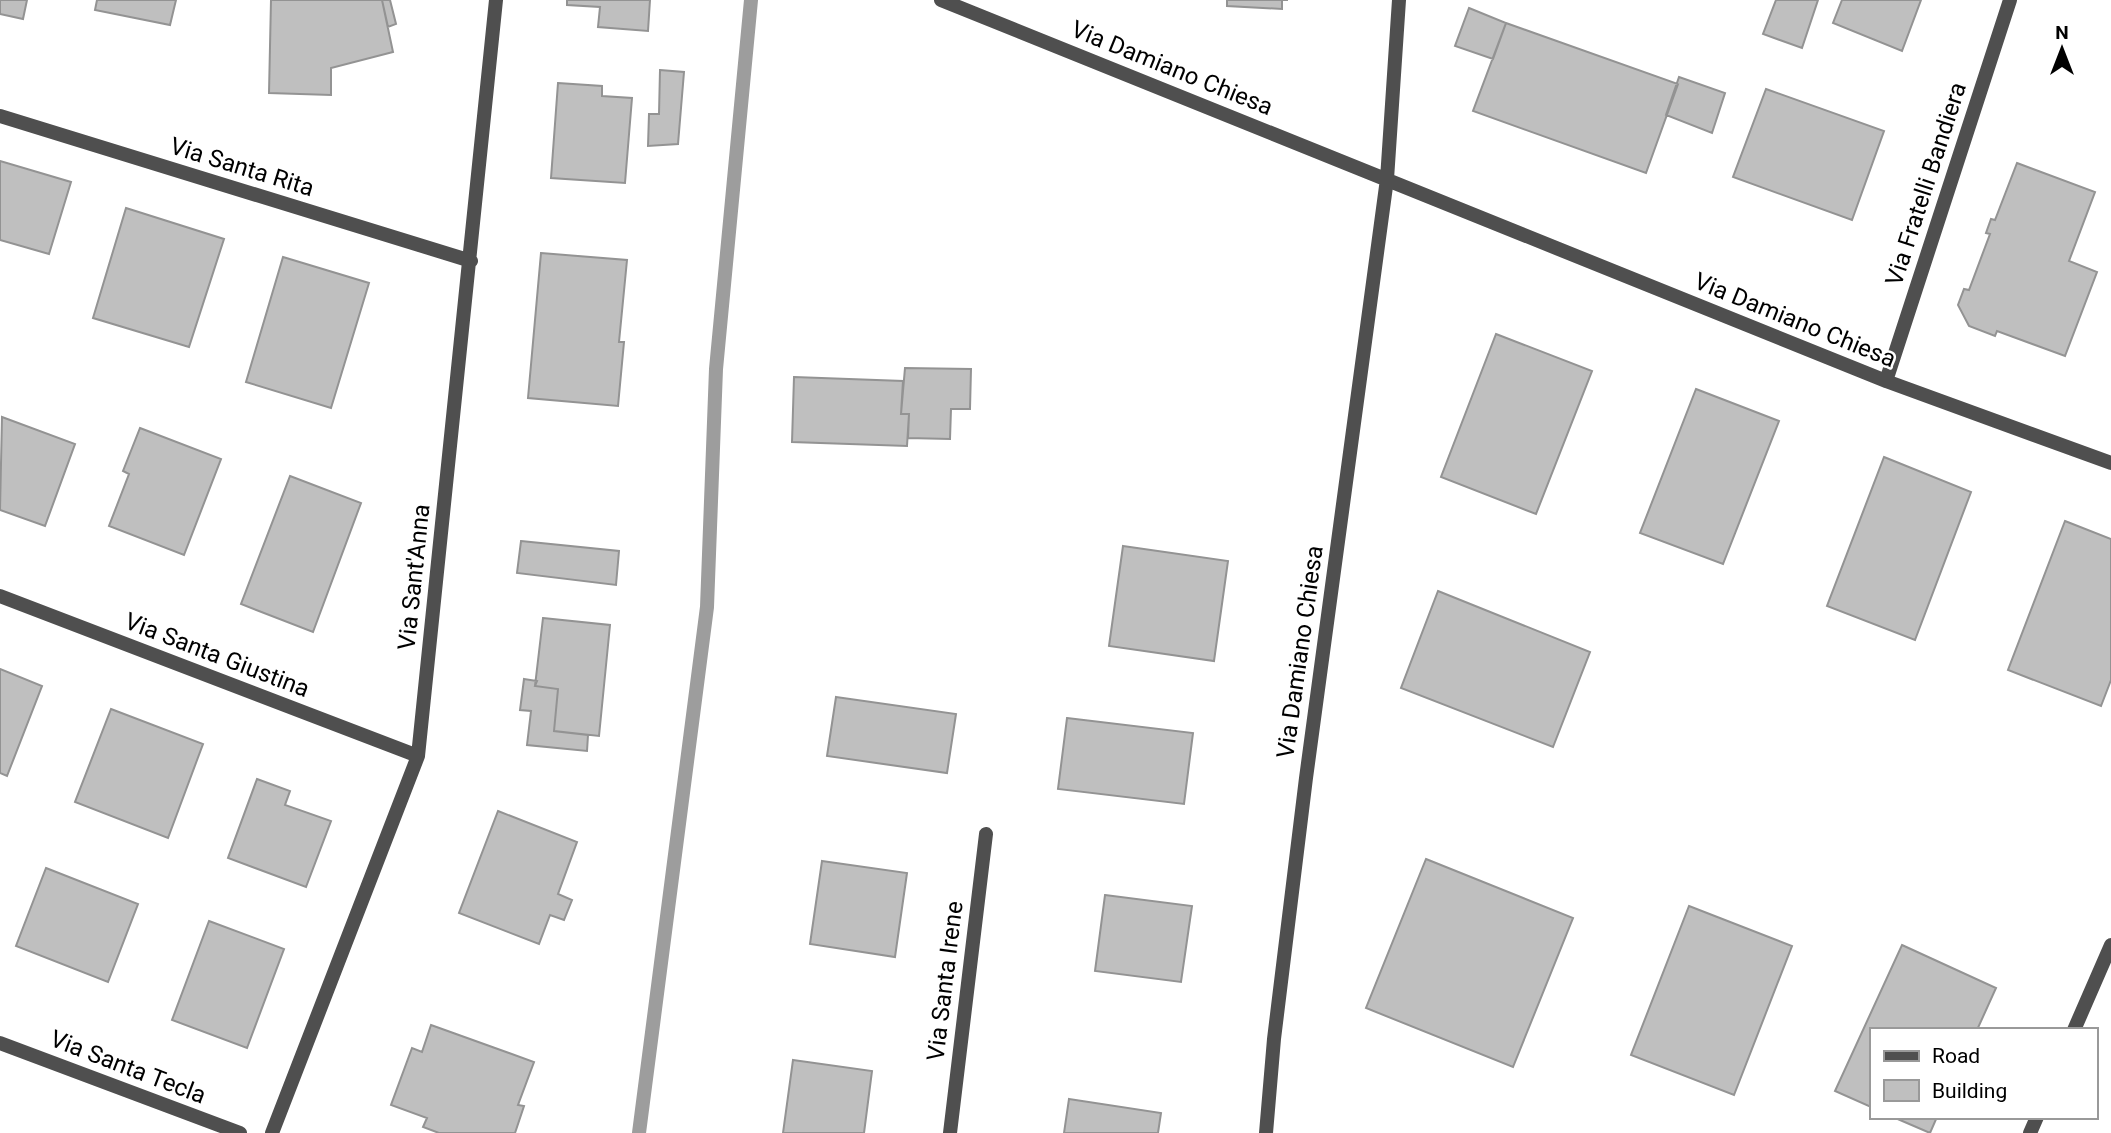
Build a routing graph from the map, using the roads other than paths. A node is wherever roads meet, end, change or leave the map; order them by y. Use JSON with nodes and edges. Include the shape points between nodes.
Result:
{"nodes":[{"id":1,"x":496,"y":0,"type":"edge"},
{"id":2,"x":941,"y":0,"type":"edge"},
{"id":3,"x":1399,"y":0,"type":"edge"},
{"id":4,"x":2010,"y":0,"type":"edge"},
{"id":5,"x":0,"y":116,"type":"edge"},
{"id":6,"x":1387,"y":179,"type":"junction"},
{"id":7,"x":471,"y":261,"type":"junction"},
{"id":8,"x":1886,"y":381,"type":"junction"},
{"id":9,"x":2111,"y":463,"type":"edge"},
{"id":10,"x":0,"y":596,"type":"edge"},
{"id":11,"x":418,"y":756,"type":"junction"},
{"id":12,"x":986,"y":834,"type":"dead end"},
{"id":13,"x":2111,"y":946,"type":"edge"},
{"id":14,"x":2075,"y":1028,"type":"edge"},
{"id":15,"x":0,"y":1043,"type":"edge"},
{"id":16,"x":240,"y":1133,"type":"edge"},
{"id":17,"x":272,"y":1133,"type":"edge"},
{"id":18,"x":950,"y":1133,"type":"edge"},
{"id":19,"x":1266,"y":1133,"type":"edge"}],
"edges":[{"from":1,"to":7,"type":"street","name":"Via Sant'Anna"},
{"from":2,"to":6,"type":"street","name":"Via Damiano Chiesa"},
{"from":3,"to":6,"type":"street"},
{"from":4,"to":8,"type":"street","name":"Via Fratelli Bandiera"},
{"from":5,"to":7,"type":"street","name":"Via Santa Rita"},
{"from":6,"to":8,"type":"street","name":"Via Damiano Chiesa"},
{"from":6,"to":19,"type":"street","name":"Via Damiano Chiesa","via":[[1306,778]]},
{"from":7,"to":11,"type":"street","name":"Via Sant'Anna"},
{"from":8,"to":9,"type":"street","name":"Via Damiano Chiesa"},
{"from":10,"to":11,"type":"street","name":"Via Santa Giustina"},
{"from":11,"to":17,"type":"street","name":"Via Sant'Anna"},
{"from":12,"to":18,"type":"street","name":"Via Santa Irene"},
{"from":13,"to":14,"type":"street"},
{"from":15,"to":16,"type":"street","name":"Via Santa Tecla"}]}
